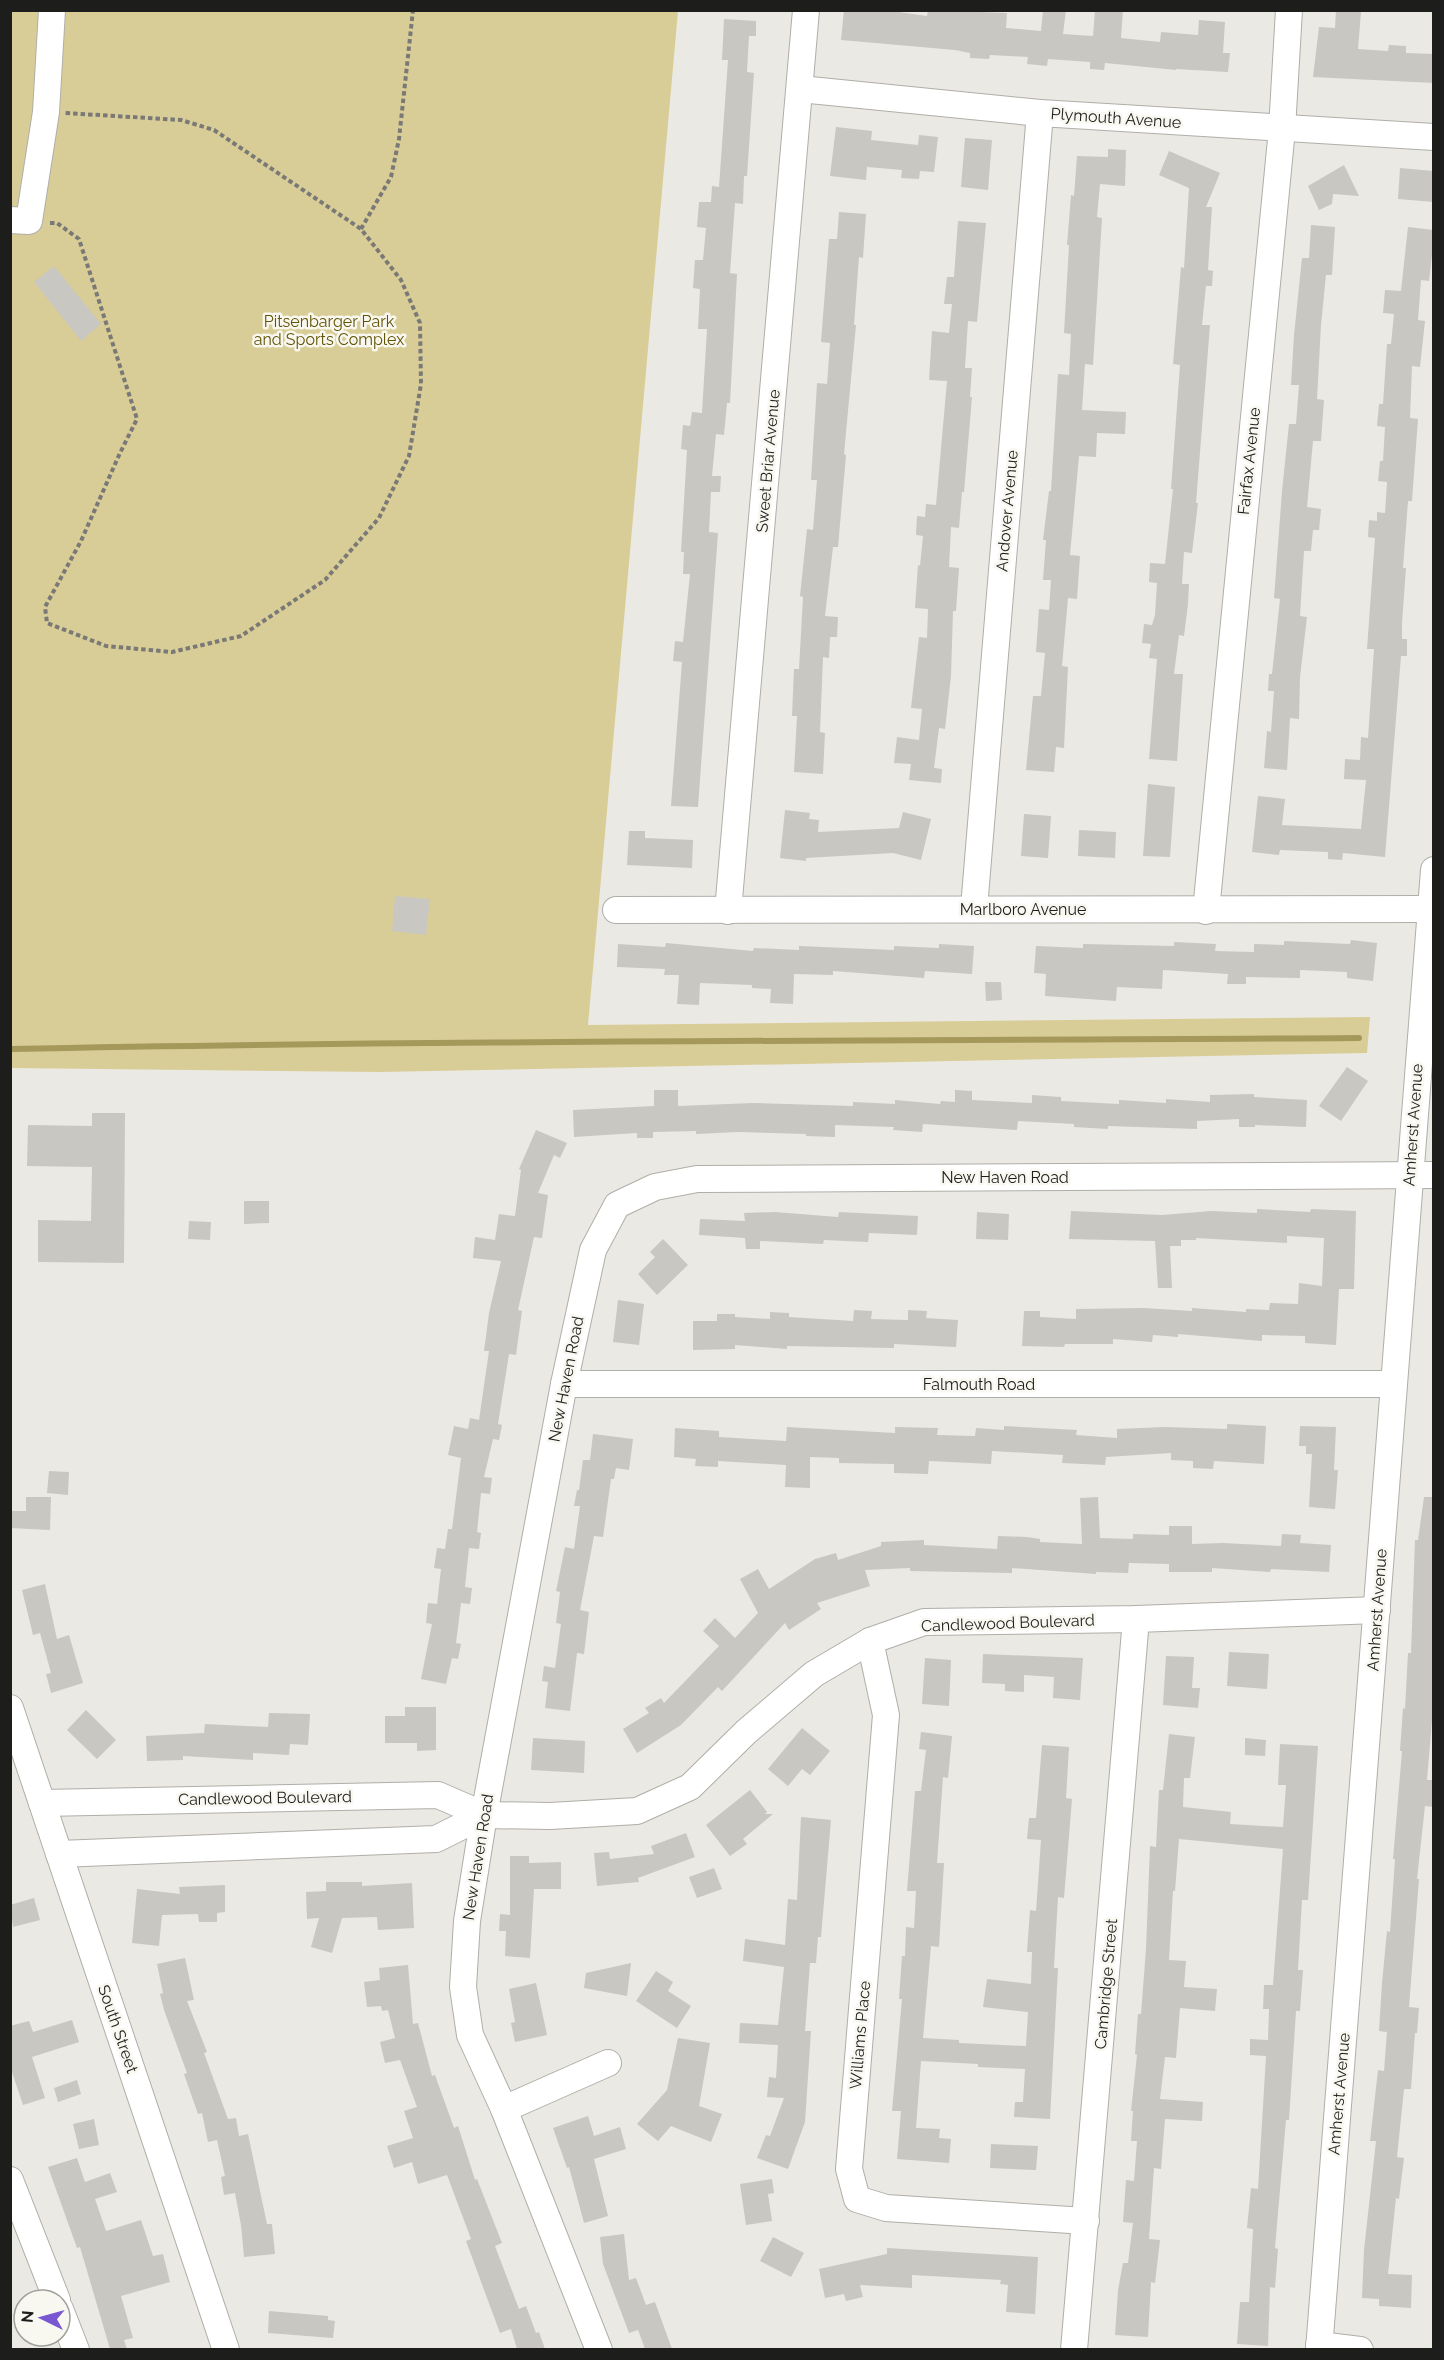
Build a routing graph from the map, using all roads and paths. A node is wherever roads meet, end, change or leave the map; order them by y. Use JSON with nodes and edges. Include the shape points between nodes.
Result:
{"nodes":[{"id":1,"x":52,"y":10,"type":"edge"},
{"id":2,"x":413,"y":10,"type":"edge"},
{"id":3,"x":806,"y":10,"type":"edge"},
{"id":4,"x":1289,"y":10,"type":"edge"},
{"id":5,"x":800,"y":88,"type":"junction"},
{"id":6,"x":46,"y":112,"type":"junction"},
{"id":7,"x":1040,"y":113,"type":"junction"},
{"id":8,"x":1282,"y":129,"type":"junction"},
{"id":9,"x":1434,"y":136,"type":"edge"},
{"id":10,"x":20,"y":221,"type":"edge"},
{"id":11,"x":362,"y":229,"type":"junction"},
{"id":12,"x":1434,"y":870,"type":"edge"},
{"id":13,"x":974,"y":908,"type":"junction"},
{"id":14,"x":1430,"y":909,"type":"junction"},
{"id":15,"x":616,"y":910,"type":"dead end"},
{"id":16,"x":728,"y":911,"type":"junction"},
{"id":17,"x":1206,"y":911,"type":"junction"},
{"id":18,"x":1421,"y":1175,"type":"edge"},
{"id":19,"x":564,"y":1384,"type":"junction"},
{"id":20,"x":1394,"y":1384,"type":"junction"},
{"id":21,"x":1377,"y":1610,"type":"junction"},
{"id":22,"x":1136,"y":1619,"type":"junction"},
{"id":23,"x":870,"y":1641,"type":"junction"},
{"id":24,"x":10,"y":1708,"type":"edge"},
{"id":25,"x":42,"y":1803,"type":"junction"},
{"id":26,"x":484,"y":1815,"type":"junction"},
{"id":27,"x":59,"y":1854,"type":"junction"},
{"id":28,"x":608,"y":2063,"type":"dead end"},
{"id":29,"x":504,"y":2109,"type":"junction"},
{"id":30,"x":10,"y":2180,"type":"edge"},
{"id":31,"x":1086,"y":2221,"type":"junction"},
{"id":32,"x":52,"y":2288,"type":"edge"},
{"id":33,"x":1319,"y":2347,"type":"edge"},
{"id":34,"x":226,"y":2349,"type":"edge"},
{"id":35,"x":598,"y":2349,"type":"edge"},
{"id":36,"x":1074,"y":2349,"type":"edge"},
{"id":37,"x":1360,"y":2349,"type":"edge"}],
"edges":[{"from":1,"to":6,"type":"street"},
{"from":2,"to":11,"type":"path","via":[[399,140],[390,177]]},
{"from":3,"to":5,"type":"street","name":"Sweet Briar Avenue"},
{"from":4,"to":8,"type":"street","name":"Fairfax Avenue"},
{"from":5,"to":7,"type":"street","name":"Plymouth Avenue"},
{"from":5,"to":16,"type":"street","name":"Sweet Briar Avenue"},
{"from":6,"to":10,"type":"street"},
{"from":6,"to":11,"type":"path","via":[[181,120],[214,130]]},
{"from":7,"to":8,"type":"street","name":"Plymouth Avenue"},
{"from":7,"to":13,"type":"street","name":"Andover Avenue"},
{"from":8,"to":9,"type":"street","name":"Plymouth Avenue"},
{"from":8,"to":17,"type":"street","name":"Fairfax Avenue"},
{"from":10,"to":11,"type":"path","via":[[57,223],[79,239],[137,419],[81,541],[45,607],[47,623],[106,646],[172,652],[241,636],[325,580],[379,518],[409,456],[421,384],[420,323],[401,280]]},
{"from":12,"to":14,"type":"street","name":"Amherst Avenue"},
{"from":13,"to":16,"type":"street","name":"Marlboro Avenue"},
{"from":13,"to":17,"type":"street","name":"Marlboro Avenue"},
{"from":14,"to":17,"type":"street","name":"Marlboro Avenue"},
{"from":14,"to":18,"type":"street","name":"Amherst Avenue"},
{"from":15,"to":16,"type":"street","name":"Marlboro Avenue"},
{"from":18,"to":19,"type":"street","name":"New Haven Road","via":[[698,1179],[655,1187],[616,1205],[593,1250]]},
{"from":18,"to":20,"type":"street","name":"Amherst Avenue"},
{"from":19,"to":20,"type":"street","name":"Falmouth Road"},
{"from":19,"to":26,"type":"street","name":"New Haven Road"},
{"from":20,"to":21,"type":"street","name":"Amherst Avenue"},
{"from":21,"to":22,"type":"street","name":"Candlewood Boulevard"},
{"from":21,"to":33,"type":"street","name":"Amherst Avenue"},
{"from":22,"to":23,"type":"street","name":"Candlewood Boulevard","via":[[924,1622]]},
{"from":22,"to":31,"type":"street","name":"Cambridge Street"},
{"from":23,"to":26,"type":"street","name":"Candlewood Boulevard","via":[[814,1674],[690,1787],[637,1811]]},
{"from":23,"to":31,"type":"street","name":"Williams Place","via":[[886,1715],[849,2169],[857,2199],[886,2208]]},
{"from":24,"to":25,"type":"street","name":"South Street"},
{"from":25,"to":26,"type":"street","name":"Candlewood Boulevard","via":[[438,1795]]},
{"from":25,"to":27,"type":"street","name":"South Street"},
{"from":26,"to":27,"type":"street","name":"Candlewood Boulevard","via":[[436,1839]]},
{"from":26,"to":29,"type":"street","name":"New Haven Road","via":[[467,1921],[463,1987],[470,2034]]},
{"from":27,"to":34,"type":"street","name":"South Street"},
{"from":28,"to":29,"type":"street"},
{"from":29,"to":35,"type":"street","name":"New Haven Road"},
{"from":30,"to":32,"type":"street"},
{"from":31,"to":36,"type":"street","name":"Cambridge Street"},
{"from":33,"to":37,"type":"street"}]}
